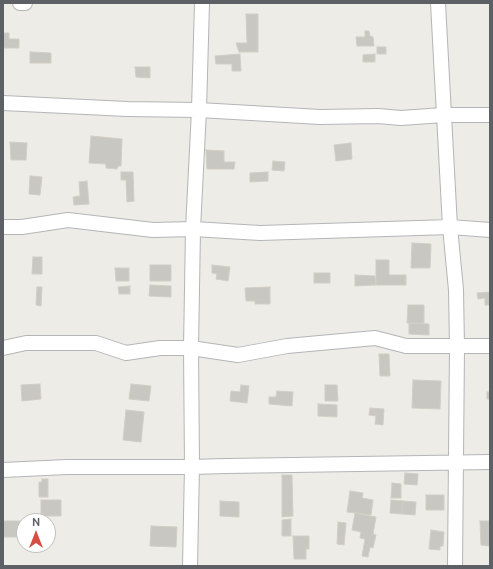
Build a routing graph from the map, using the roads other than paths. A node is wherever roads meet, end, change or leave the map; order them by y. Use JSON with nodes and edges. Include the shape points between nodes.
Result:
{"nodes":[{"id":1,"x":20,"y":3,"type":"edge"},
{"id":2,"x":25,"y":3,"type":"edge"},
{"id":3,"x":202,"y":3,"type":"edge"},
{"id":4,"x":438,"y":3,"type":"edge"},
{"id":5,"x":3,"y":103,"type":"edge"},
{"id":6,"x":199,"y":110,"type":"junction"},
{"id":7,"x":444,"y":115,"type":"junction"},
{"id":8,"x":490,"y":115,"type":"edge"},
{"id":9,"x":3,"y":227,"type":"edge"},
{"id":10,"x":450,"y":227,"type":"junction"},
{"id":11,"x":193,"y":229,"type":"junction"},
{"id":12,"x":490,"y":230,"type":"edge"},
{"id":13,"x":490,"y":346,"type":"edge"},
{"id":14,"x":457,"y":347,"type":"junction"},
{"id":15,"x":3,"y":348,"type":"edge"},
{"id":16,"x":190,"y":348,"type":"junction"},
{"id":17,"x":490,"y":462,"type":"edge"},
{"id":18,"x":455,"y":463,"type":"junction"},
{"id":19,"x":192,"y":468,"type":"junction"},
{"id":20,"x":3,"y":470,"type":"edge"},
{"id":21,"x":190,"y":566,"type":"edge"},
{"id":22,"x":455,"y":566,"type":"edge"}],
"edges":[{"from":1,"to":2,"type":"street"},
{"from":3,"to":6,"type":"street"},
{"from":4,"to":7,"type":"street"},
{"from":5,"to":6,"type":"street"},
{"from":6,"to":7,"type":"street","via":[[320,117],[402,118]]},
{"from":6,"to":11,"type":"street"},
{"from":7,"to":8,"type":"street"},
{"from":7,"to":10,"type":"street"},
{"from":9,"to":11,"type":"street","via":[[22,227],[68,220],[153,230]]},
{"from":10,"to":11,"type":"street","via":[[260,234]]},
{"from":10,"to":12,"type":"street"},
{"from":10,"to":14,"type":"street","via":[[456,290]]},
{"from":11,"to":16,"type":"street"},
{"from":13,"to":14,"type":"street"},
{"from":14,"to":16,"type":"street","via":[[406,346],[375,338],[287,346],[238,355]]},
{"from":14,"to":18,"type":"street"},
{"from":15,"to":16,"type":"street","via":[[26,343],[96,343],[126,353],[160,348]]},
{"from":16,"to":19,"type":"street"},
{"from":17,"to":18,"type":"street"},
{"from":18,"to":19,"type":"street"},
{"from":18,"to":22,"type":"street"},
{"from":19,"to":20,"type":"street"},
{"from":19,"to":21,"type":"street"}]}
